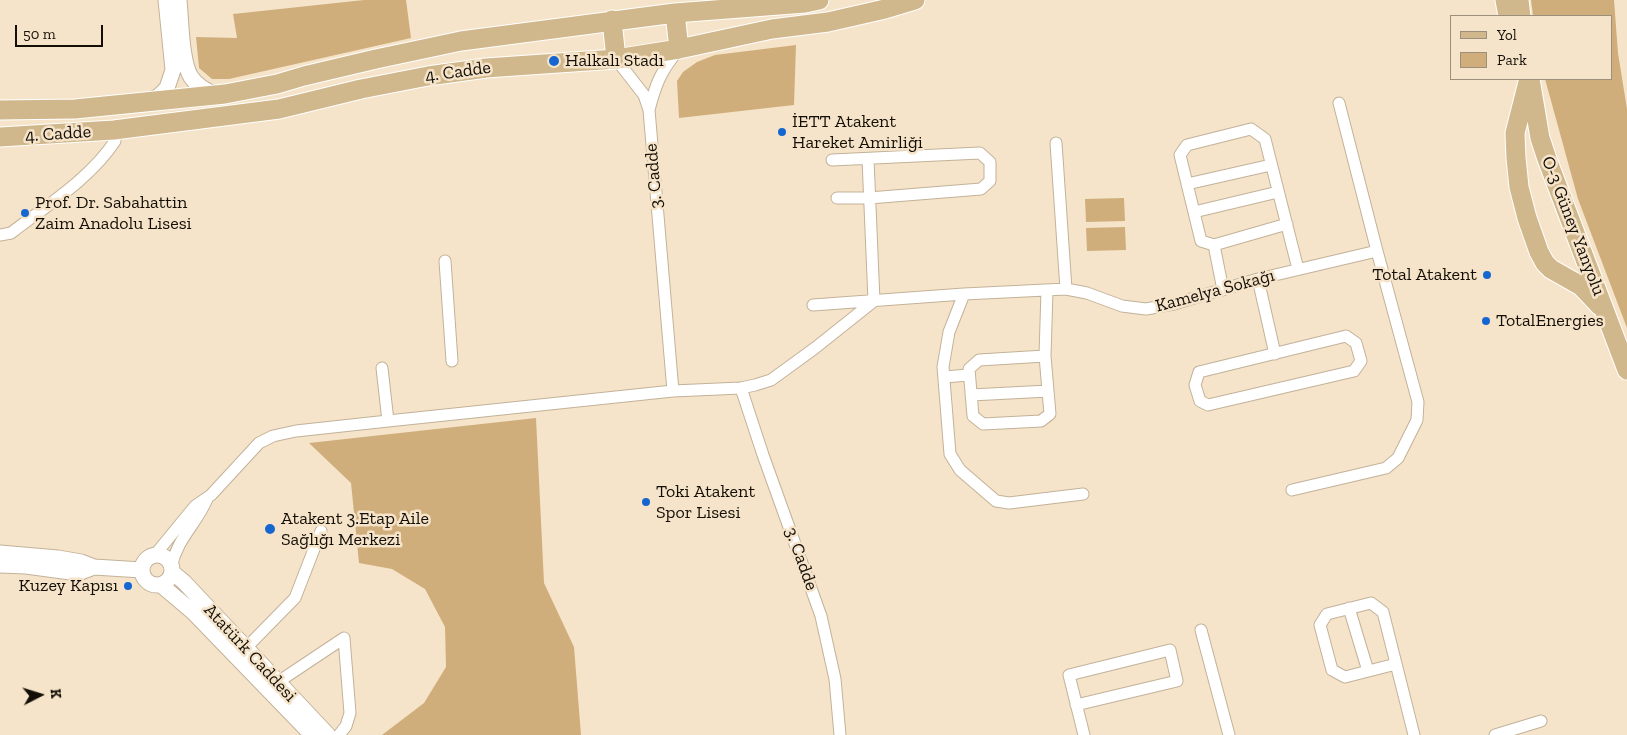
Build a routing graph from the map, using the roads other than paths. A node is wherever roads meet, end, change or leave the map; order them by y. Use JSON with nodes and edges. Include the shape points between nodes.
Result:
{"nodes":[{"id":1,"x":166,"y":0,"type":"edge"},
{"id":2,"x":179,"y":0,"type":"edge"},
{"id":3,"x":879,"y":0,"type":"edge"},
{"id":4,"x":1505,"y":0,"type":"edge"},
{"id":5,"x":1520,"y":0,"type":"edge"},
{"id":6,"x":811,"y":1,"type":"edge"},
{"id":7,"x":909,"y":2,"type":"edge"},
{"id":8,"x":675,"y":12,"type":"junction"},
{"id":9,"x":1508,"y":15,"type":"edge"},
{"id":10,"x":1522,"y":15,"type":"edge"},
{"id":11,"x":612,"y":20,"type":"junction"},
{"id":12,"x":679,"y":49,"type":"junction"},
{"id":13,"x":616,"y":59,"type":"junction"},
{"id":14,"x":1530,"y":80,"type":"edge"},
{"id":15,"x":1530,"y":80,"type":"edge"},
{"id":16,"x":216,"y":95,"type":"junction"},
{"id":17,"x":147,"y":102,"type":"junction"},
{"id":18,"x":1339,"y":103,"type":"dead end"},
{"id":19,"x":0,"y":110,"type":"edge"},
{"id":20,"x":648,"y":110,"type":"junction"},
{"id":21,"x":114,"y":130,"type":"junction"},
{"id":22,"x":0,"y":137,"type":"edge"},
{"id":23,"x":1056,"y":143,"type":"dead end"},
{"id":24,"x":868,"y":159,"type":"junction"},
{"id":25,"x":832,"y":160,"type":"dead end"},
{"id":26,"x":1272,"y":166,"type":"junction"},
{"id":27,"x":1187,"y":184,"type":"junction"},
{"id":28,"x":1278,"y":192,"type":"junction"},
{"id":29,"x":837,"y":198,"type":"dead end"},
{"id":30,"x":869,"y":198,"type":"junction"},
{"id":31,"x":1194,"y":212,"type":"junction"},
{"id":32,"x":1287,"y":224,"type":"junction"},
{"id":33,"x":0,"y":234,"type":"edge"},
{"id":34,"x":1214,"y":245,"type":"junction"},
{"id":35,"x":1377,"y":251,"type":"junction"},
{"id":36,"x":445,"y":262,"type":"dead end"},
{"id":37,"x":1298,"y":269,"type":"junction"},
{"id":38,"x":1258,"y":279,"type":"junction"},
{"id":39,"x":1066,"y":289,"type":"junction"},
{"id":40,"x":1047,"y":290,"type":"junction"},
{"id":41,"x":1223,"y":290,"type":"junction"},
{"id":42,"x":964,"y":294,"type":"junction"},
{"id":43,"x":874,"y":301,"type":"junction"},
{"id":44,"x":813,"y":305,"type":"dead end"},
{"id":45,"x":1606,"y":313,"type":"junction"},
{"id":46,"x":1275,"y":354,"type":"junction"},
{"id":47,"x":1045,"y":356,"type":"junction"},
{"id":48,"x":452,"y":361,"type":"dead end"},
{"id":49,"x":382,"y":368,"type":"dead end"},
{"id":50,"x":1627,"y":370,"type":"edge"},
{"id":51,"x":969,"y":375,"type":"junction"},
{"id":52,"x":944,"y":377,"type":"junction"},
{"id":53,"x":741,"y":388,"type":"junction"},
{"id":54,"x":1048,"y":391,"type":"junction"},
{"id":55,"x":673,"y":392,"type":"junction"},
{"id":56,"x":971,"y":395,"type":"junction"},
{"id":57,"x":388,"y":421,"type":"junction"},
{"id":58,"x":1292,"y":490,"type":"dead end"},
{"id":59,"x":1084,"y":494,"type":"dead end"},
{"id":60,"x":207,"y":499,"type":"junction"},
{"id":61,"x":321,"y":531,"type":"dead end"},
{"id":62,"x":0,"y":553,"type":"edge"},
{"id":63,"x":154,"y":556,"type":"junction"},
{"id":64,"x":0,"y":565,"type":"edge"},
{"id":65,"x":94,"y":567,"type":"junction"},
{"id":66,"x":142,"y":570,"type":"junction"},
{"id":67,"x":172,"y":570,"type":"junction"},
{"id":68,"x":160,"y":585,"type":"junction"},
{"id":69,"x":1350,"y":608,"type":"junction"},
{"id":70,"x":1201,"y":630,"type":"dead end"},
{"id":71,"x":241,"y":653,"type":"junction"},
{"id":72,"x":1396,"y":664,"type":"junction"},
{"id":73,"x":1368,"y":671,"type":"junction"},
{"id":74,"x":273,"y":686,"type":"junction"},
{"id":75,"x":1076,"y":705,"type":"junction"},
{"id":76,"x":1541,"y":721,"type":"dead end"},
{"id":77,"x":312,"y":735,"type":"edge"},
{"id":78,"x":328,"y":735,"type":"edge"},
{"id":79,"x":339,"y":735,"type":"edge"},
{"id":80,"x":840,"y":735,"type":"edge"},
{"id":81,"x":1084,"y":735,"type":"edge"},
{"id":82,"x":1228,"y":735,"type":"edge"},
{"id":83,"x":1414,"y":735,"type":"edge"},
{"id":84,"x":1497,"y":735,"type":"edge"}],
"edges":[{"from":1,"to":17,"type":"street","via":[[173,70],[167,88]]},
{"from":2,"to":16,"type":"street","via":[[188,70],[200,87]]},
{"from":3,"to":7,"type":"main road"},
{"from":4,"to":9,"type":"main road"},
{"from":5,"to":10,"type":"main road"},
{"from":6,"to":8,"type":"main road","name":"4. Cadde"},
{"from":7,"to":12,"type":"main road","name":"4. Cadde","via":[[828,22],[772,29]]},
{"from":8,"to":11,"type":"main road","name":"4. Cadde"},
{"from":8,"to":12,"type":"main road"},
{"from":11,"to":13,"type":"main road"},
{"from":11,"to":16,"type":"main road","name":"4. Cadde","via":[[461,41]]},
{"from":12,"to":13,"type":"main road","name":"4. Cadde"},
{"from":12,"to":20,"type":"street","via":[[657,81]]},
{"from":13,"to":20,"type":"street","via":[[644,95]]},
{"from":13,"to":21,"type":"main road","name":"4. Cadde","via":[[437,74],[279,109]]},
{"from":14,"to":45,"type":"main road","name":"O-3 Güney Yanyolu","via":[[1540,138]]},
{"from":15,"to":45,"type":"main road","via":[[1516,133],[1516,158],[1519,187],[1538,252],[1551,269],[1581,286]]},
{"from":16,"to":17,"type":"main road","name":"4. Cadde"},
{"from":17,"to":19,"type":"main road","name":"4. Cadde","via":[[75,109]]},
{"from":18,"to":35,"type":"street"},
{"from":20,"to":55,"type":"street","name":"3. Cadde"},
{"from":21,"to":22,"type":"main road","name":"4. Cadde"},
{"from":21,"to":33,"type":"street","via":[[116,141],[100,161],[11,233]]},
{"from":23,"to":39,"type":"street"},
{"from":24,"to":25,"type":"street"},
{"from":24,"to":30,"type":"street"},
{"from":24,"to":30,"type":"street","via":[[980,153],[990,162],[990,181],[981,189]]},
{"from":26,"to":27,"type":"street"},
{"from":26,"to":27,"type":"street","via":[[1265,139],[1251,130],[1187,144],[1180,154]]},
{"from":26,"to":28,"type":"street"},
{"from":27,"to":31,"type":"street"},
{"from":28,"to":31,"type":"street"},
{"from":28,"to":32,"type":"street"},
{"from":29,"to":30,"type":"street"},
{"from":30,"to":43,"type":"street"},
{"from":31,"to":34,"type":"street","via":[[1201,241]]},
{"from":32,"to":34,"type":"street"},
{"from":32,"to":37,"type":"street"},
{"from":34,"to":41,"type":"street"},
{"from":35,"to":37,"type":"street","name":"Kamelya Sokağı"},
{"from":35,"to":58,"type":"street","via":[[1418,402],[1416,420],[1398,458],[1386,468]]},
{"from":36,"to":48,"type":"street"},
{"from":37,"to":38,"type":"street","name":"Kamelya Sokağı"},
{"from":38,"to":41,"type":"street","name":"Kamelya Sokağı"},
{"from":38,"to":46,"type":"street"},
{"from":39,"to":40,"type":"street","name":"Kamelya Sokağı"},
{"from":39,"to":41,"type":"street","name":"Kamelya Sokağı","via":[[1122,306],[1146,309]]},
{"from":40,"to":42,"type":"street","name":"Kamelya Sokağı"},
{"from":40,"to":47,"type":"street"},
{"from":42,"to":43,"type":"street","name":"Kamelya Sokağı"},
{"from":42,"to":52,"type":"street","via":[[949,332]]},
{"from":43,"to":44,"type":"street","name":"Kamelya Sokağı"},
{"from":43,"to":53,"type":"street","via":[[771,380]]},
{"from":45,"to":50,"type":"main road","name":"O-3 Güney Yanyolu"},
{"from":46,"to":46,"type":"street","via":[[1346,336],[1356,343],[1361,361],[1354,371],[1208,405],[1200,401],[1195,385],[1199,372]]},
{"from":47,"to":51,"type":"street","via":[[979,360],[969,369]]},
{"from":47,"to":54,"type":"street"},
{"from":49,"to":57,"type":"street"},
{"from":51,"to":52,"type":"street"},
{"from":51,"to":56,"type":"street"},
{"from":52,"to":59,"type":"street","via":[[950,454],[960,470],[996,501],[1009,503]]},
{"from":53,"to":55,"type":"street"},
{"from":53,"to":80,"type":"street","name":"3. Cadde","via":[[821,616],[836,679]]},
{"from":54,"to":56,"type":"street"},
{"from":54,"to":56,"type":"street","via":[[1050,414],[1041,421],[983,424],[973,416]]},
{"from":55,"to":57,"type":"street"},
{"from":57,"to":60,"type":"street","via":[[274,436],[259,443]]},
{"from":60,"to":63,"type":"street","via":[[196,506]]},
{"from":60,"to":67,"type":"street","via":[[174,552]]},
{"from":61,"to":71,"type":"street","via":[[295,598]]},
{"from":62,"to":65,"type":"street","via":[[58,558]]},
{"from":63,"to":66,"type":"street","via":[[146,560]]},
{"from":63,"to":67,"type":"street","via":[[167,559]]},
{"from":64,"to":65,"type":"street","via":[[78,573]]},
{"from":65,"to":66,"type":"street"},
{"from":66,"to":68,"type":"street","via":[[147,582]]},
{"from":67,"to":68,"type":"street","via":[[168,580]]},
{"from":67,"to":71,"type":"street","name":"Atatürk Caddesi"},
{"from":68,"to":71,"type":"street","name":"Atatürk Caddesi"},
{"from":69,"to":72,"type":"street","via":[[1371,603],[1383,612]]},
{"from":69,"to":73,"type":"street"},
{"from":69,"to":73,"type":"street","via":[[1327,614],[1320,625],[1332,670],[1345,677]]},
{"from":70,"to":82,"type":"street"},
{"from":71,"to":74,"type":"street","name":"Atatürk Caddesi"},
{"from":72,"to":73,"type":"street"},
{"from":72,"to":83,"type":"street"},
{"from":74,"to":77,"type":"street","name":"Atatürk Caddesi"},
{"from":74,"to":78,"type":"street","name":"Atatürk Caddesi"},
{"from":74,"to":79,"type":"street","via":[[344,638],[350,713]]},
{"from":75,"to":75,"type":"street","via":[[1069,675],[1170,650],[1177,681]]},
{"from":75,"to":81,"type":"street"},
{"from":76,"to":84,"type":"street"}]}
